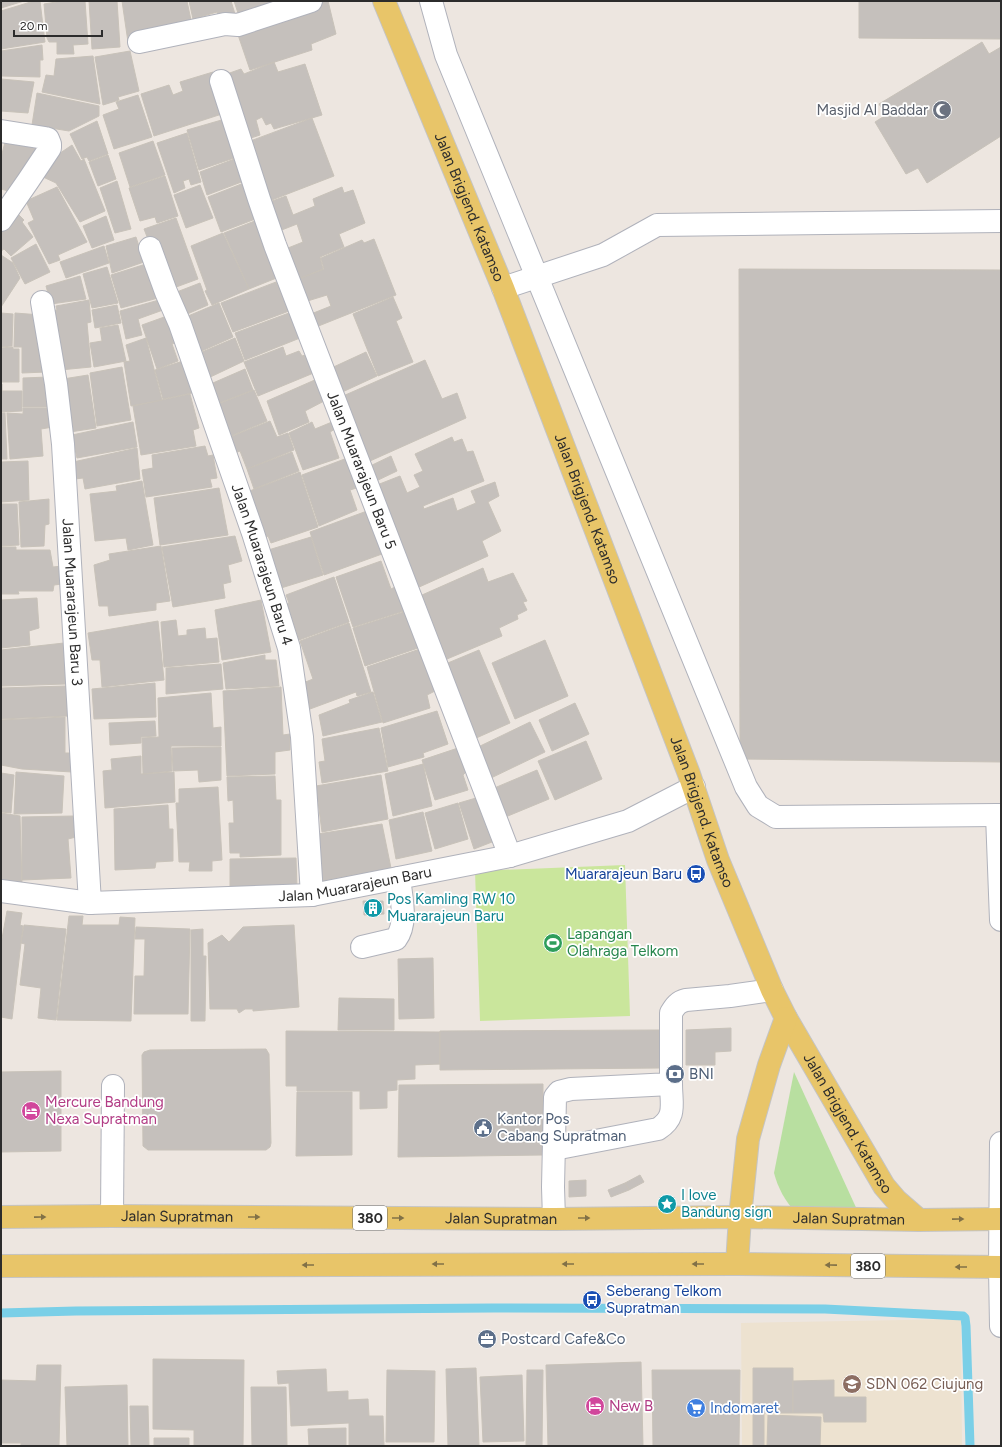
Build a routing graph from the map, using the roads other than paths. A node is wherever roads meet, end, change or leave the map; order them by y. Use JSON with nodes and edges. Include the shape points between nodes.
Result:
{"nodes":[{"id":1,"x":311,"y":1,"type":"edge"},
{"id":2,"x":384,"y":1,"type":"edge"},
{"id":3,"x":431,"y":1,"type":"edge"},
{"id":4,"x":139,"y":42,"type":"dead end"},
{"id":5,"x":221,"y":81,"type":"dead end"},
{"id":6,"x":1,"y":131,"type":"edge"},
{"id":7,"x":1,"y":220,"type":"edge"},
{"id":8,"x":1001,"y":222,"type":"edge"},
{"id":9,"x":150,"y":248,"type":"dead end"},
{"id":10,"x":537,"y":277,"type":"junction"},
{"id":11,"x":502,"y":288,"type":"junction"},
{"id":12,"x":42,"y":302,"type":"dead end"},
{"id":13,"x":694,"y":787,"type":"junction"},
{"id":14,"x":999,"y":815,"type":"edge"},
{"id":15,"x":510,"y":856,"type":"junction"},
{"id":16,"x":399,"y":878,"type":"junction"},
{"id":17,"x":1,"y":891,"type":"edge"},
{"id":18,"x":312,"y":895,"type":"junction"},
{"id":19,"x":90,"y":903,"type":"junction"},
{"id":20,"x":1001,"y":920,"type":"edge"},
{"id":21,"x":362,"y":947,"type":"dead end"},
{"id":22,"x":772,"y":990,"type":"junction"},
{"id":23,"x":786,"y":1018,"type":"junction"},
{"id":24,"x":671,"y":1084,"type":"junction"},
{"id":25,"x":113,"y":1086,"type":"dead end"},
{"id":26,"x":1001,"y":1143,"type":"edge"},
{"id":27,"x":554,"y":1149,"type":"junction"},
{"id":28,"x":112,"y":1216,"type":"junction"},
{"id":29,"x":1,"y":1217,"type":"edge"},
{"id":30,"x":740,"y":1217,"type":"junction"},
{"id":31,"x":554,"y":1218,"type":"junction"},
{"id":32,"x":1001,"y":1219,"type":"edge"},
{"id":33,"x":919,"y":1220,"type":"junction"},
{"id":34,"x":737,"y":1264,"type":"junction"},
{"id":35,"x":1,"y":1266,"type":"edge"},
{"id":36,"x":1000,"y":1267,"type":"edge"},
{"id":37,"x":1001,"y":1326,"type":"edge"}],
"edges":[{"from":1,"to":4,"type":"street","via":[[238,25],[225,24]]},
{"from":2,"to":11,"type":"main road","name":"Jalan Brigjend. Katamso"},
{"from":3,"to":10,"type":"street","via":[[446,55]]},
{"from":5,"to":15,"type":"street","name":"Jalan Muararajeun Baru 5","via":[[275,244]]},
{"from":6,"to":7,"type":"street","via":[[48,138],[50,148]]},
{"from":8,"to":10,"type":"street","via":[[657,225],[603,255]]},
{"from":9,"to":18,"type":"street","name":"Jalan Muararajeun Baru 4","via":[[180,324],[253,533],[289,648],[302,737]]},
{"from":10,"to":11,"type":"street"},
{"from":10,"to":14,"type":"street","via":[[746,786],[758,806],[776,817]]},
{"from":11,"to":13,"type":"main road","name":"Jalan Brigjend. Katamso"},
{"from":12,"to":19,"type":"street","name":"Jalan Muararajeun Baru 3","via":[[63,444]]},
{"from":13,"to":15,"type":"street","name":"Jalan Muararajeun Baru","via":[[628,821]]},
{"from":13,"to":22,"type":"main road","name":"Jalan Brigjend. Katamso","via":[[718,860]]},
{"from":14,"to":20,"type":"street"},
{"from":15,"to":16,"type":"street","name":"Jalan Muararajeun Baru"},
{"from":16,"to":18,"type":"street","name":"Jalan Muararajeun Baru"},
{"from":16,"to":21,"type":"street","via":[[403,914],[401,932],[396,939]]},
{"from":17,"to":19,"type":"street","name":"Jalan Muararajeun Baru"},
{"from":18,"to":19,"type":"street","name":"Jalan Muararajeun Baru"},
{"from":22,"to":23,"type":"main road","name":"Jalan Brigjend. Katamso"},
{"from":22,"to":24,"type":"street","via":[[686,1000],[676,1006],[671,1013]]},
{"from":23,"to":30,"type":"main road","via":[[769,1065],[748,1139]]},
{"from":23,"to":33,"type":"main road","name":"Jalan Brigjend. Katamso","via":[[884,1186]]},
{"from":24,"to":27,"type":"street","via":[[672,1114],[658,1129]]},
{"from":24,"to":27,"type":"street","via":[[571,1089],[559,1092],[555,1097]]},
{"from":25,"to":28,"type":"street"},
{"from":26,"to":32,"type":"street"},
{"from":27,"to":31,"type":"street"},
{"from":29,"to":28,"type":"main road","name":"Jalan Supratman","number":"380","one_way":true},
{"from":28,"to":31,"type":"main road","name":"Jalan Supratman","number":"380","one_way":true},
{"from":31,"to":30,"type":"main road","name":"Jalan Supratman","number":"380","one_way":true},
{"from":30,"to":33,"type":"main road","name":"Jalan Supratman","number":"380"},
{"from":30,"to":34,"type":"main road"},
{"from":33,"to":32,"type":"main road","name":"Jalan Supratman","number":"380","one_way":true},
{"from":32,"to":36,"type":"street"},
{"from":34,"to":35,"type":"main road","number":"380","one_way":true},
{"from":36,"to":34,"type":"main road","number":"380","one_way":true},
{"from":36,"to":37,"type":"street"}]}
